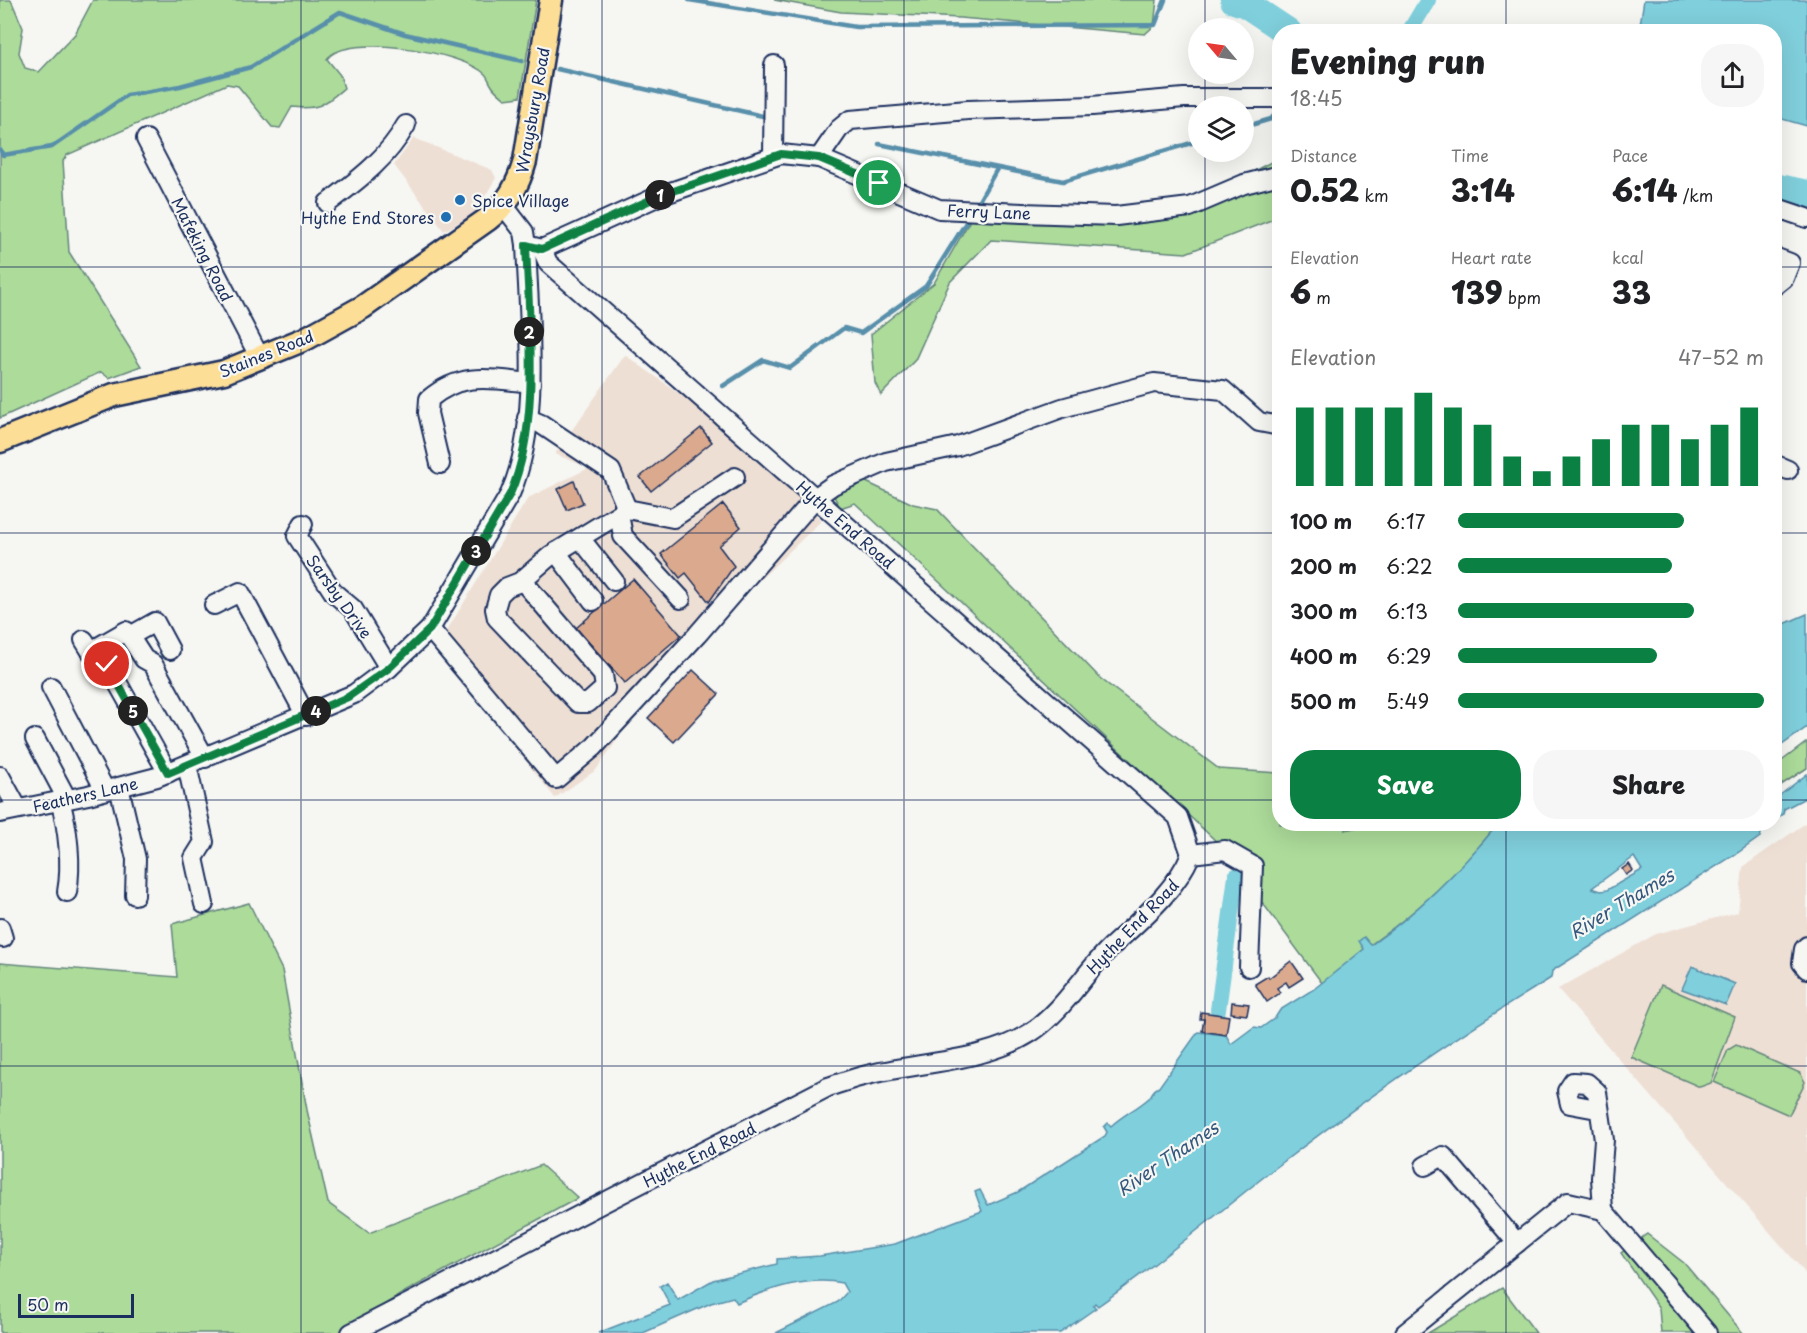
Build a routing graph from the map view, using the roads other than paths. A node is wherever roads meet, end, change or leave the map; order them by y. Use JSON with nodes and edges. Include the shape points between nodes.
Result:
{"nodes":[{"id":1,"x":550,"y":5,"type":"edge"},
{"id":2,"x":774,"y":65,"type":"dead end"},
{"id":3,"x":1272,"y":98,"type":"edge"},
{"id":4,"x":406,"y":125,"type":"dead end"},
{"id":5,"x":146,"y":139,"type":"dead end"},
{"id":6,"x":773,"y":156,"type":"junction"},
{"id":7,"x":819,"y":158,"type":"junction"},
{"id":8,"x":1272,"y":178,"type":"edge"},
{"id":9,"x":328,"y":203,"type":"dead end"},
{"id":10,"x":504,"y":206,"type":"junction"},
{"id":11,"x":1782,"y":210,"type":"edge"},
{"id":12,"x":1807,"y":218,"type":"edge"},
{"id":13,"x":534,"y":247,"type":"junction"},
{"id":14,"x":1782,"y":260,"type":"edge"},
{"id":15,"x":1782,"y":280,"type":"edge"},
{"id":16,"x":260,"y":358,"type":"junction"},
{"id":17,"x":531,"y":383,"type":"junction"},
{"id":18,"x":526,"y":418,"type":"junction"},
{"id":19,"x":1272,"y":424,"type":"edge"},
{"id":20,"x":0,"y":441,"type":"edge"},
{"id":21,"x":440,"y":464,"type":"dead end"},
{"id":22,"x":735,"y":477,"type":"dead end"},
{"id":23,"x":816,"y":497,"type":"junction"},
{"id":24,"x":623,"y":512,"type":"junction"},
{"id":25,"x":303,"y":524,"type":"dead end"},
{"id":26,"x":580,"y":538,"type":"junction"},
{"id":27,"x":556,"y":552,"type":"junction"},
{"id":28,"x":522,"y":580,"type":"junction"},
{"id":29,"x":614,"y":581,"type":"dead end"},
{"id":30,"x":681,"y":599,"type":"dead end"},
{"id":31,"x":593,"y":601,"type":"dead end"},
{"id":32,"x":214,"y":605,"type":"dead end"},
{"id":33,"x":430,"y":629,"type":"junction"},
{"id":34,"x":130,"y":636,"type":"junction"},
{"id":35,"x":170,"y":650,"type":"dead end"},
{"id":36,"x":389,"y":668,"type":"junction"},
{"id":37,"x":51,"y":687,"type":"dead end"},
{"id":38,"x":306,"y":716,"type":"junction"},
{"id":39,"x":35,"y":739,"type":"dead end"},
{"id":40,"x":205,"y":758,"type":"junction"},
{"id":41,"x":187,"y":765,"type":"junction"},
{"id":42,"x":168,"y":773,"type":"junction"},
{"id":43,"x":0,"y":776,"type":"edge"},
{"id":44,"x":112,"y":789,"type":"junction"},
{"id":45,"x":63,"y":800,"type":"junction"},
{"id":46,"x":9,"y":811,"type":"edge"},
{"id":47,"x":1191,"y":854,"type":"junction"},
{"id":48,"x":67,"y":892,"type":"dead end"},
{"id":49,"x":135,"y":895,"type":"dead end"},
{"id":50,"x":204,"y":904,"type":"dead end"},
{"id":51,"x":1807,"y":946,"type":"edge"},
{"id":52,"x":1249,"y":967,"type":"dead end"},
{"id":53,"x":1807,"y":969,"type":"edge"},
{"id":54,"x":1597,"y":1109,"type":"dead end"},
{"id":55,"x":1425,"y":1166,"type":"dead end"},
{"id":56,"x":1603,"y":1210,"type":"junction"},
{"id":57,"x":1517,"y":1243,"type":"junction"},
{"id":58,"x":351,"y":1333,"type":"edge"},
{"id":59,"x":1405,"y":1333,"type":"edge"},
{"id":60,"x":1707,"y":1333,"type":"edge"}],
"edges":[{"from":1,"to":10,"type":"main road","name":"Wraysbury Road","via":[[525,161],[519,181]]},
{"from":2,"to":6,"type":"street"},
{"from":3,"to":7,"type":"street","via":[[1184,98],[850,120],[838,129]]},
{"from":4,"to":9,"type":"street","via":[[372,168]]},
{"from":5,"to":16,"type":"street","name":"Mafeking Road"},
{"from":6,"to":7,"type":"street","name":"Ferry Lane"},
{"from":6,"to":13,"type":"street","name":"Ferry Lane","via":[[659,196]]},
{"from":7,"to":8,"type":"street","name":"Ferry Lane","via":[[939,209],[1116,216],[1190,207],[1244,184]]},
{"from":10,"to":13,"type":"street","name":"Feathers Lane"},
{"from":10,"to":16,"type":"main road","name":"Staines Road","via":[[363,307]]},
{"from":11,"to":12,"type":"street"},
{"from":13,"to":17,"type":"street","name":"Feathers Lane"},
{"from":13,"to":23,"type":"street","name":"Hythe End Road"},
{"from":14,"to":15,"type":"street","via":[[1790,263]]},
{"from":16,"to":20,"type":"main road","name":"Staines Road","via":[[224,372],[114,395]]},
{"from":17,"to":18,"type":"street","name":"Feathers Lane"},
{"from":17,"to":21,"type":"street","via":[[465,378],[429,399],[428,413]]},
{"from":18,"to":24,"type":"street","via":[[611,471]]},
{"from":18,"to":33,"type":"street","name":"Feathers Lane","via":[[520,471],[510,494]]},
{"from":19,"to":23,"type":"street","via":[[1259,422],[1223,390],[1154,383],[1062,408],[958,446],[886,462],[833,485]]},
{"from":22,"to":24,"type":"street","via":[[673,518]]},
{"from":23,"to":33,"type":"street","via":[[689,644],[594,747],[556,779]]},
{"from":23,"to":47,"type":"street","name":"Hythe End Road","via":[[1178,817]]},
{"from":24,"to":26,"type":"street"},
{"from":24,"to":30,"type":"street","via":[[623,536]]},
{"from":25,"to":36,"type":"street","name":"Sarsby Drive","via":[[297,536],[334,593],[353,609]]},
{"from":26,"to":27,"type":"street"},
{"from":26,"to":29,"type":"street"},
{"from":27,"to":28,"type":"street"},
{"from":27,"to":31,"type":"street"},
{"from":28,"to":28,"type":"street","via":[[603,675],[605,688],[588,703],[578,704],[498,618],[495,609],[499,594]]},
{"from":32,"to":38,"type":"street","via":[[240,592]]},
{"from":33,"to":36,"type":"street","name":"Feathers Lane"},
{"from":34,"to":35,"type":"street","via":[[155,622]]},
{"from":34,"to":40,"type":"street","via":[[144,659],[153,664]]},
{"from":34,"to":42,"type":"street","via":[[126,631],[88,645],[107,664]]},
{"from":36,"to":38,"type":"street","name":"Feathers Lane","via":[[354,694]]},
{"from":37,"to":44,"type":"street"},
{"from":38,"to":40,"type":"street","name":"Feathers Lane"},
{"from":39,"to":45,"type":"street"},
{"from":40,"to":41,"type":"street","name":"Feathers Lane"},
{"from":41,"to":42,"type":"street","name":"Feathers Lane"},
{"from":41,"to":50,"type":"street","via":[[204,842],[194,858]]},
{"from":42,"to":44,"type":"street","name":"Feathers Lane"},
{"from":43,"to":46,"type":"street"},
{"from":44,"to":45,"type":"street","name":"Feathers Lane"},
{"from":44,"to":49,"type":"street","via":[[136,859]]},
{"from":45,"to":46,"type":"street","name":"Feathers Lane"},
{"from":45,"to":48,"type":"street"},
{"from":47,"to":52,"type":"street","via":[[1225,850],[1253,866]]},
{"from":47,"to":58,"type":"street","name":"Hythe End Road","via":[[1165,896],[1100,957],[1032,1032],[1009,1044],[919,1067],[867,1074],[828,1088]]},
{"from":51,"to":53,"type":"street","via":[[1802,963]]},
{"from":54,"to":56,"type":"street","via":[[1604,1140]]},
{"from":55,"to":57,"type":"street","via":[[1443,1156]]},
{"from":56,"to":57,"type":"street","via":[[1568,1202]]},
{"from":56,"to":60,"type":"street"},
{"from":57,"to":59,"type":"street"}]}
